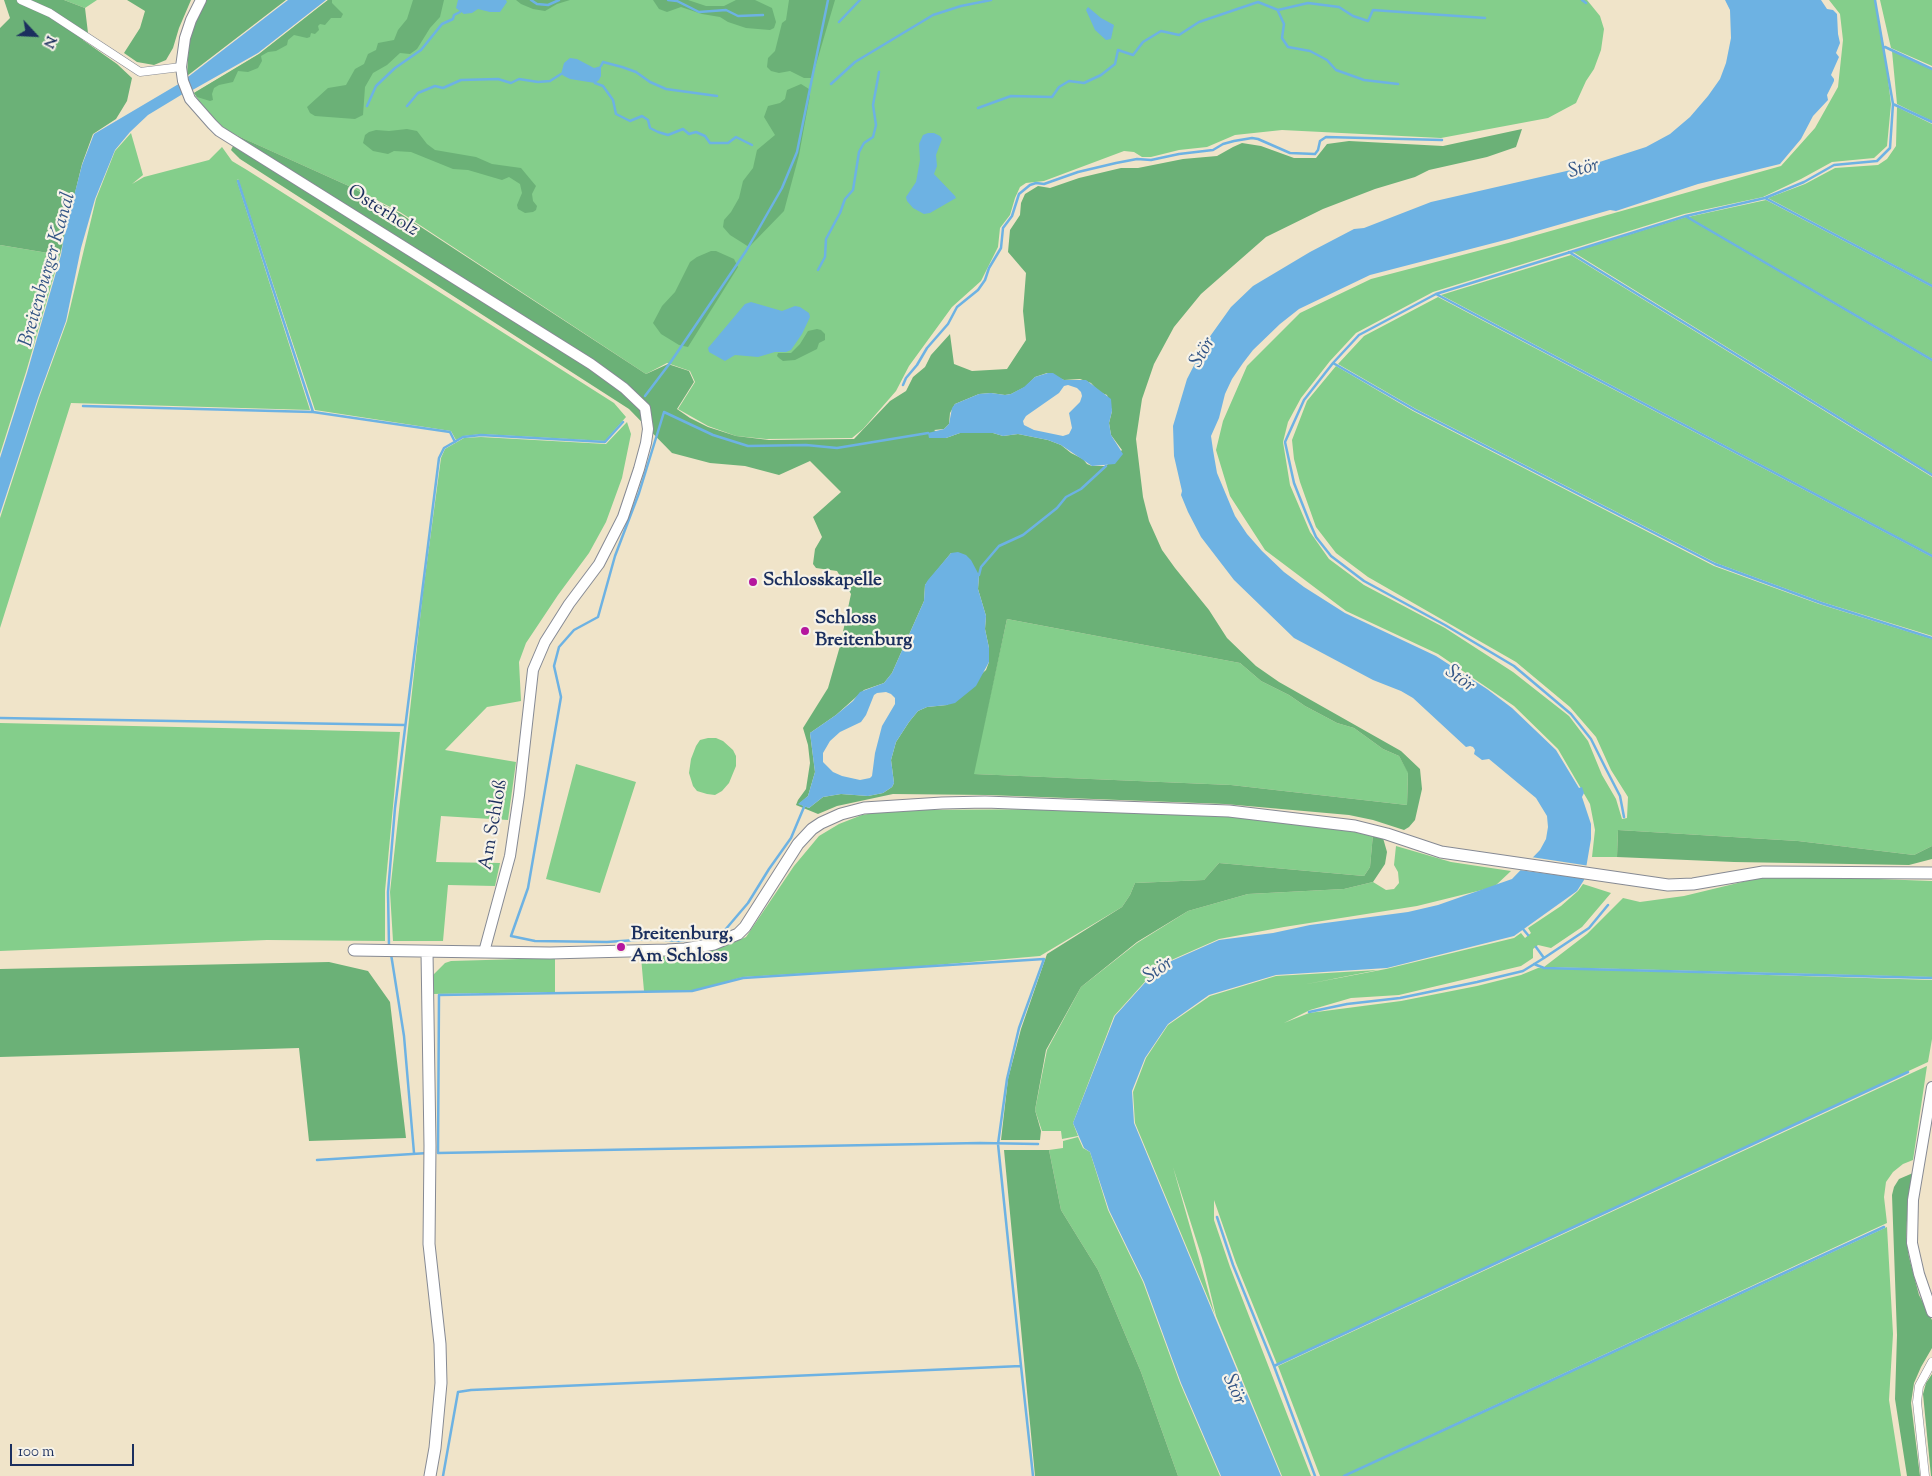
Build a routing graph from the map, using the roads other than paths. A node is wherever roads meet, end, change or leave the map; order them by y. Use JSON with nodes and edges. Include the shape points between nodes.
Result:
{"nodes":[{"id":1,"x":21,"y":0,"type":"edge"},
{"id":2,"x":200,"y":0,"type":"edge"},
{"id":3,"x":181,"y":67,"type":"junction"},
{"id":4,"x":645,"y":408,"type":"joint"},
{"id":5,"x":1932,"y":873,"type":"edge"},
{"id":6,"x":354,"y":950,"type":"dead end"},
{"id":7,"x":427,"y":952,"type":"junction"},
{"id":8,"x":484,"y":952,"type":"junction"},
{"id":9,"x":1932,"y":1088,"type":"edge"},
{"id":10,"x":1932,"y":1312,"type":"edge"},
{"id":11,"x":1932,"y":1362,"type":"edge"},
{"id":12,"x":430,"y":1476,"type":"edge"},
{"id":13,"x":1925,"y":1476,"type":"edge"}],
"edges":[{"from":1,"to":3,"type":"street","via":[[50,13],[140,72]]},
{"from":2,"to":3,"type":"street","name":"Osterholz","via":[[185,38]]},
{"from":3,"to":4,"type":"street","name":"Osterholz","via":[[190,99],[219,131],[591,364]]},
{"from":4,"to":8,"type":"street","name":"Am Schloß","via":[[646,443],[623,517],[599,564],[545,642],[533,670],[510,856]]},
{"from":5,"to":8,"type":"main road","via":[[1763,872],[1678,885],[1441,852],[1355,826],[1229,811],[942,803],[864,808],[833,817],[812,829],[798,844],[756,912],[738,934],[714,944],[666,950]]},
{"from":6,"to":7,"type":"main road"},
{"from":7,"to":8,"type":"main road"},
{"from":7,"to":12,"type":"main road","via":[[428,1244],[440,1344],[437,1430]]},
{"from":9,"to":10,"type":"street","via":[[1913,1200],[1912,1243]]},
{"from":11,"to":13,"type":"street","via":[[1919,1386],[1917,1402]]}]}
